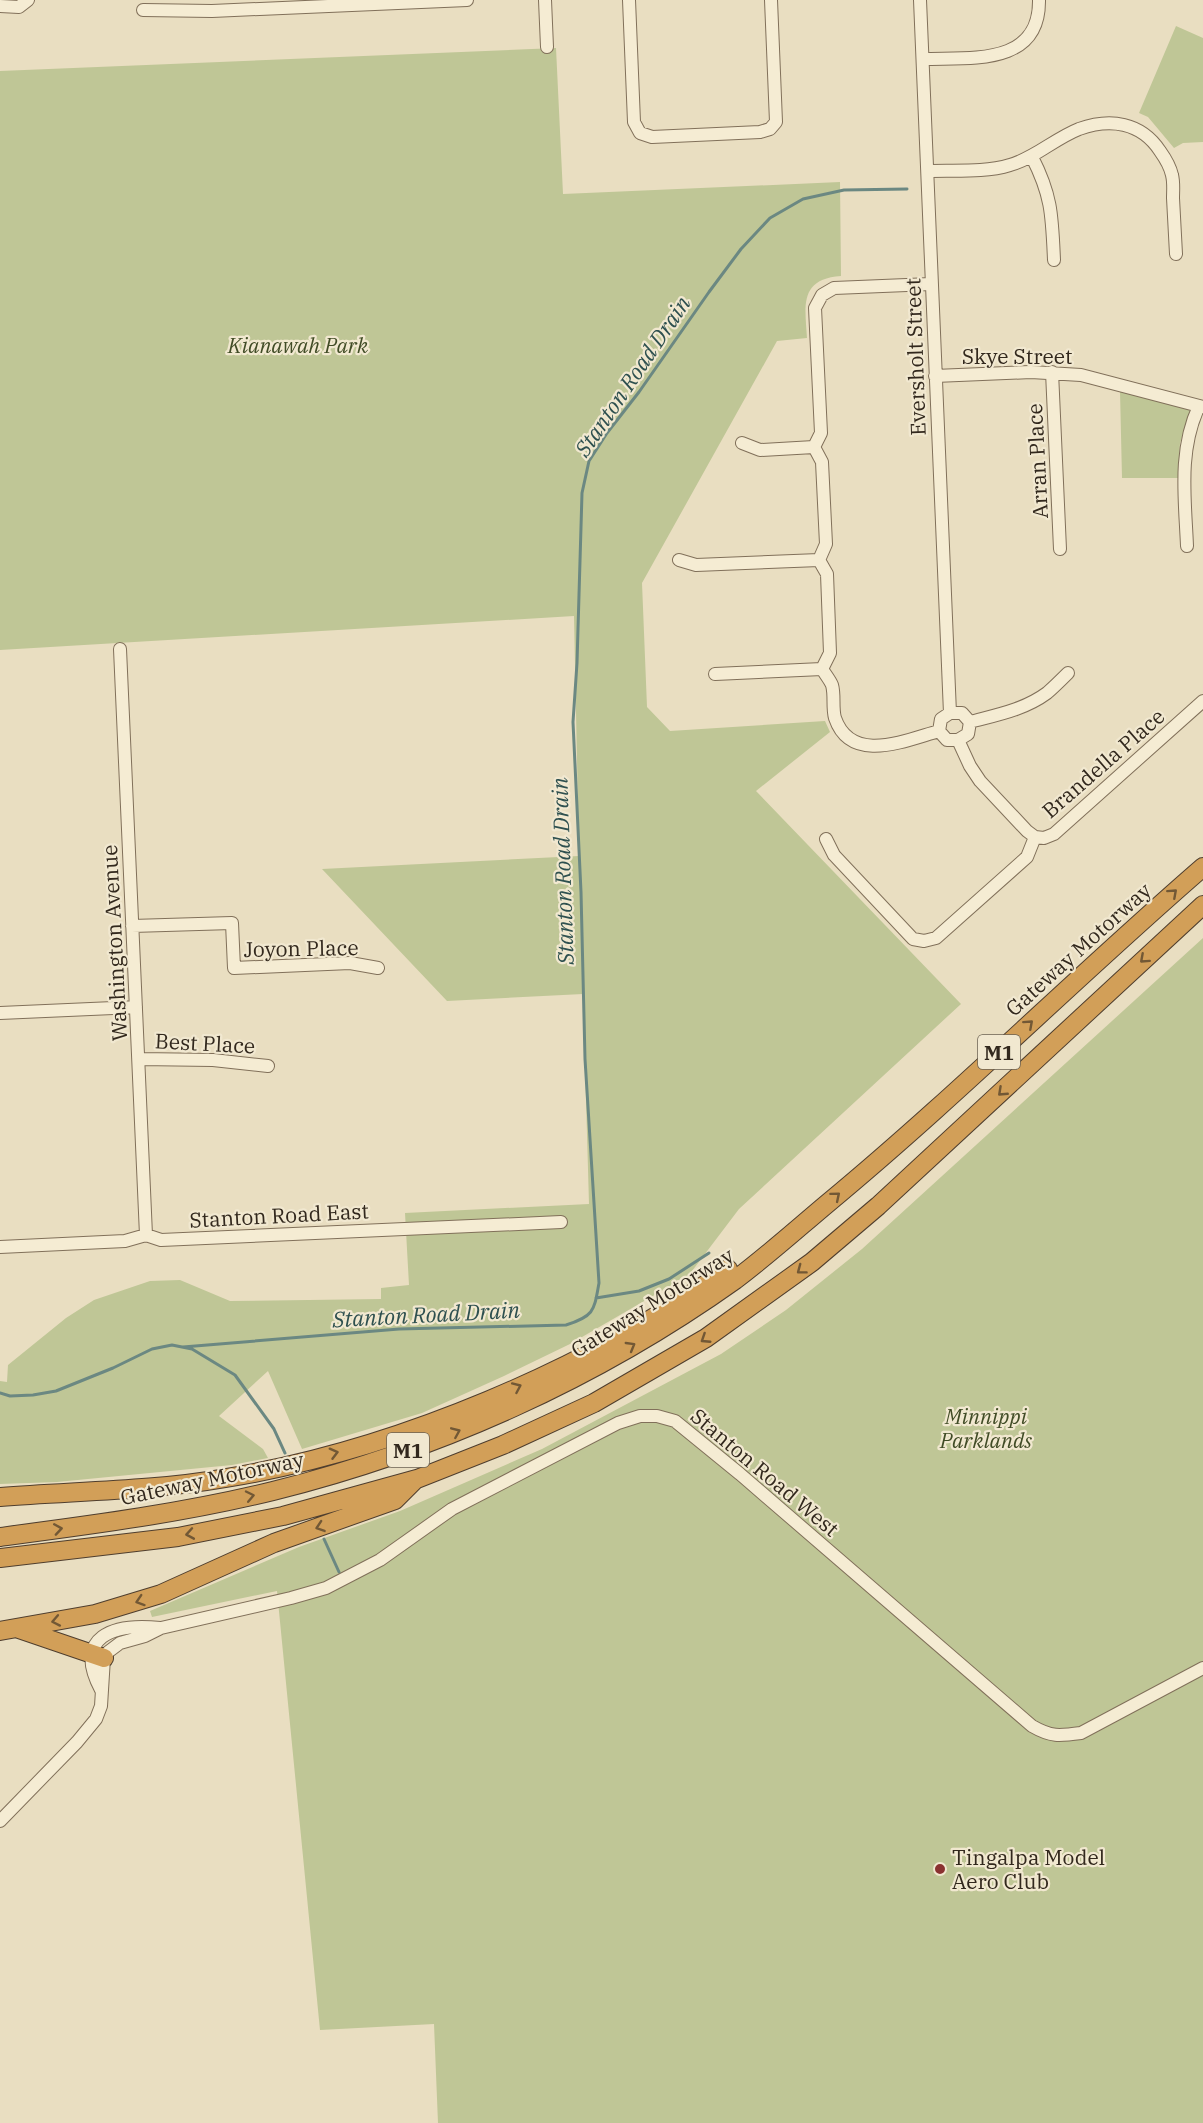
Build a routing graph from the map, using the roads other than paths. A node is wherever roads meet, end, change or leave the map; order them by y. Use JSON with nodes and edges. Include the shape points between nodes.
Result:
{"nodes":[{"id":1,"x":27,"y":0,"type":"edge"},
{"id":2,"x":467,"y":0,"type":"edge"},
{"id":3,"x":545,"y":0,"type":"edge"},
{"id":4,"x":629,"y":0,"type":"edge"},
{"id":5,"x":771,"y":0,"type":"edge"},
{"id":6,"x":920,"y":0,"type":"edge"},
{"id":7,"x":1039,"y":0,"type":"edge"},
{"id":8,"x":0,"y":6,"type":"edge"},
{"id":9,"x":143,"y":10,"type":"dead end"},
{"id":10,"x":547,"y":47,"type":"dead end"},
{"id":11,"x":923,"y":60,"type":"junction"},
{"id":12,"x":1032,"y":157,"type":"junction"},
{"id":13,"x":928,"y":171,"type":"junction"},
{"id":14,"x":1176,"y":254,"type":"dead end"},
{"id":15,"x":1054,"y":260,"type":"dead end"},
{"id":16,"x":932,"y":284,"type":"junction"},
{"id":17,"x":1052,"y":372,"type":"junction"},
{"id":18,"x":935,"y":376,"type":"junction"},
{"id":19,"x":1201,"y":406,"type":"edge"},
{"id":20,"x":742,"y":442,"type":"dead end"},
{"id":21,"x":814,"y":447,"type":"junction"},
{"id":22,"x":1187,"y":546,"type":"dead end"},
{"id":23,"x":1060,"y":549,"type":"dead end"},
{"id":24,"x":679,"y":560,"type":"dead end"},
{"id":25,"x":819,"y":560,"type":"junction"},
{"id":26,"x":120,"y":649,"type":"dead end"},
{"id":27,"x":822,"y":669,"type":"junction"},
{"id":28,"x":1068,"y":673,"type":"dead end"},
{"id":29,"x":715,"y":674,"type":"dead end"},
{"id":30,"x":1203,"y":701,"type":"edge"},
{"id":31,"x":950,"y":713,"type":"junction"},
{"id":32,"x":970,"y":722,"type":"junction"},
{"id":33,"x":939,"y":731,"type":"junction"},
{"id":34,"x":958,"y":741,"type":"junction"},
{"id":35,"x":1035,"y":837,"type":"junction"},
{"id":36,"x":826,"y":839,"type":"dead end"},
{"id":37,"x":1203,"y":867,"type":"edge"},
{"id":38,"x":1203,"y":906,"type":"edge"},
{"id":39,"x":132,"y":926,"type":"junction"},
{"id":40,"x":378,"y":968,"type":"dead end"},
{"id":41,"x":136,"y":1007,"type":"junction"},
{"id":42,"x":0,"y":1013,"type":"edge"},
{"id":43,"x":139,"y":1059,"type":"junction"},
{"id":44,"x":268,"y":1066,"type":"dead end"},
{"id":45,"x":561,"y":1222,"type":"dead end"},
{"id":46,"x":791,"y":1233,"type":"junction"},
{"id":47,"x":146,"y":1235,"type":"junction"},
{"id":48,"x":0,"y":1247,"type":"edge"},
{"id":49,"x":417,"y":1479,"type":"junction"},
{"id":50,"x":0,"y":1497,"type":"edge"},
{"id":51,"x":0,"y":1537,"type":"edge"},
{"id":52,"x":0,"y":1558,"type":"edge"},
{"id":53,"x":9,"y":1630,"type":"edge"},
{"id":54,"x":98,"y":1656,"type":"junction"},
{"id":55,"x":1203,"y":1668,"type":"edge"},
{"id":56,"x":0,"y":1821,"type":"edge"}],
"edges":[{"from":1,"to":8,"type":"street","via":[[19,7]]},
{"from":2,"to":9,"type":"street","via":[[213,11]]},
{"from":3,"to":10,"type":"street"},
{"from":4,"to":5,"type":"street","via":[[634,122],[640,133],[652,137],[770,129],[776,122]]},
{"from":6,"to":11,"type":"street","name":"Eversholt Street"},
{"from":7,"to":11,"type":"street","via":[[1028,38],[1014,50],[996,56]]},
{"from":11,"to":13,"type":"street","name":"Eversholt Street"},
{"from":12,"to":13,"type":"street","via":[[994,169]]},
{"from":12,"to":14,"type":"street","via":[[1070,134],[1102,123],[1132,126],[1147,135],[1167,161],[1172,176]]},
{"from":12,"to":15,"type":"street","via":[[1048,193]]},
{"from":13,"to":16,"type":"street","name":"Eversholt Street"},
{"from":16,"to":18,"type":"street","name":"Eversholt Street"},
{"from":16,"to":21,"type":"street","via":[[834,288],[822,295],[816,308],[820,433]]},
{"from":17,"to":18,"type":"street","name":"Skye Street"},
{"from":17,"to":19,"type":"street","name":"Skye Street","via":[[1081,375]]},
{"from":17,"to":23,"type":"street","name":"Arran Place"},
{"from":18,"to":31,"type":"street","name":"Eversholt Street"},
{"from":19,"to":22,"type":"street","via":[[1191,423],[1184,468]]},
{"from":20,"to":21,"type":"street","via":[[760,450]]},
{"from":21,"to":25,"type":"street","via":[[822,462],[826,544]]},
{"from":24,"to":25,"type":"street","via":[[696,565]]},
{"from":25,"to":27,"type":"street","via":[[827,574],[831,653]]},
{"from":26,"to":39,"type":"street","name":"Washington Avenue"},
{"from":27,"to":29,"type":"street"},
{"from":27,"to":33,"type":"street","via":[[832,684],[834,716],[851,739],[880,747]]},
{"from":28,"to":32,"type":"street","via":[[1030,703]]},
{"from":30,"to":35,"type":"street","name":"Brandella Place","via":[[1054,834]]},
{"from":31,"to":32,"type":"street","via":[[962,713]]},
{"from":31,"to":33,"type":"street","via":[[941,719]]},
{"from":32,"to":34,"type":"street","via":[[968,734]]},
{"from":33,"to":34,"type":"street","via":[[947,740]]},
{"from":34,"to":35,"type":"street","via":[[980,781]]},
{"from":35,"to":36,"type":"street","name":"Brandella Place","via":[[1027,857],[936,938],[924,941],[913,939],[834,855]]},
{"from":46,"to":37,"type":"highway","name":"Gateway Motorway","number":"M1","one_way":true,"via":[[884,1155]]},
{"from":38,"to":49,"type":"highway","number":"M1","one_way":true,"via":[[878,1206],[753,1306],[690,1348],[594,1403]]},
{"from":39,"to":40,"type":"street","name":"Joyon Place","via":[[232,923],[234,968],[350,963]]},
{"from":39,"to":41,"type":"street","name":"Washington Avenue"},
{"from":41,"to":42,"type":"street"},
{"from":41,"to":43,"type":"street","name":"Washington Avenue"},
{"from":43,"to":44,"type":"street","name":"Best Place","via":[[202,1059]]},
{"from":43,"to":47,"type":"street","name":"Washington Avenue"},
{"from":45,"to":47,"type":"street","name":"Stanton Road East","via":[[161,1240]]},
{"from":50,"to":46,"type":"highway","one_way":true,"via":[[226,1478],[298,1463],[452,1415],[622,1335],[774,1237]]},
{"from":51,"to":46,"type":"highway","name":"Gateway Motorway","number":"M1","one_way":true,"via":[[261,1494],[442,1438],[550,1390],[640,1341],[737,1278]]},
{"from":47,"to":48,"type":"street","name":"Stanton Road East","via":[[125,1241]]},
{"from":49,"to":52,"type":"highway","number":"M1","one_way":true,"via":[[234,1527]]},
{"from":49,"to":53,"type":"highway","one_way":true,"via":[[395,1500],[274,1543],[161,1594],[95,1614]]},
{"from":53,"to":54,"type":"highway"},
{"from":54,"to":55,"type":"street","name":"Stanton Road West","via":[[96,1642],[111,1632],[143,1626],[161,1628],[326,1588],[380,1560],[452,1509],[618,1423],[640,1416],[657,1416],[675,1421],[706,1445],[1047,1735],[1081,1733]]},
{"from":54,"to":56,"type":"street","via":[[94,1676],[101,1690],[99,1713]]}]}
